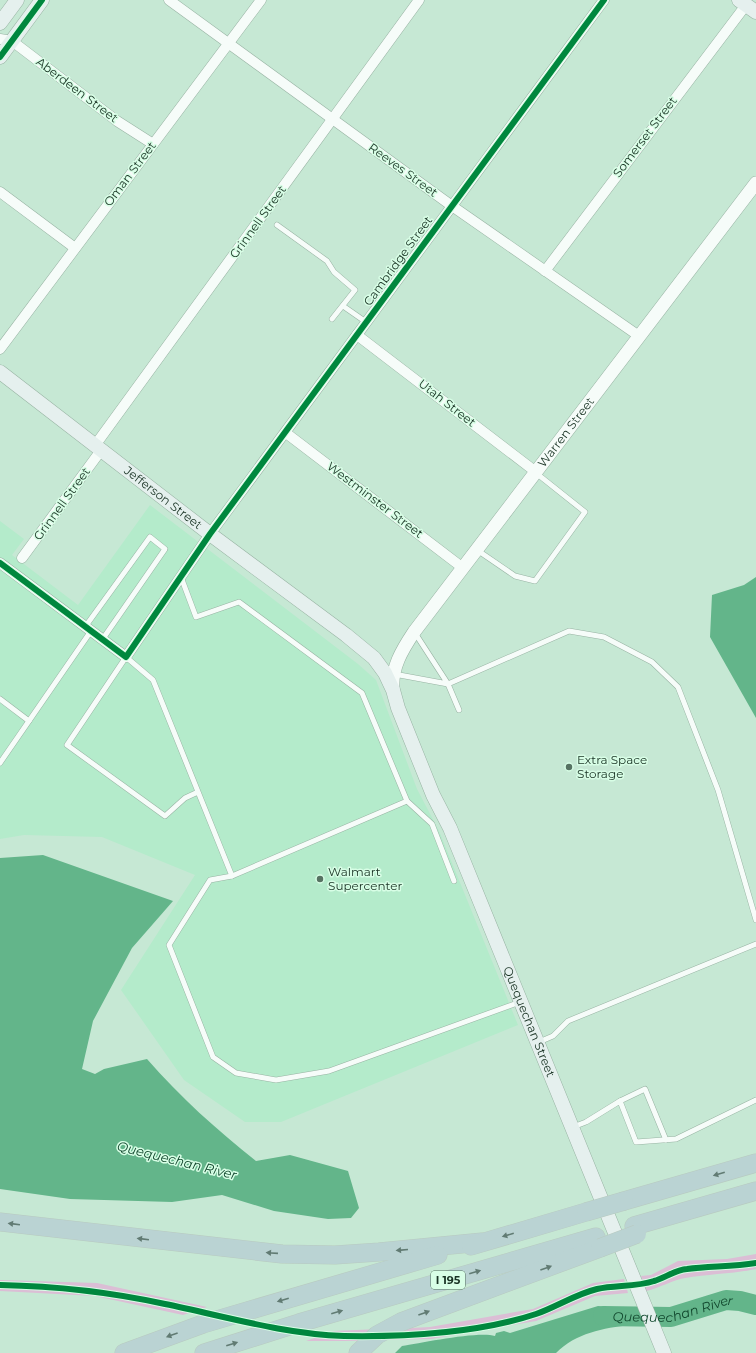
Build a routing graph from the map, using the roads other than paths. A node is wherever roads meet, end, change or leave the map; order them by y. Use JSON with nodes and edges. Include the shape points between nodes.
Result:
{"nodes":[{"id":1,"x":17,"y":0,"type":"edge"},
{"id":2,"x":42,"y":0,"type":"edge"},
{"id":3,"x":169,"y":0,"type":"edge"},
{"id":4,"x":261,"y":0,"type":"edge"},
{"id":5,"x":419,"y":0,"type":"edge"},
{"id":6,"x":604,"y":0,"type":"edge"},
{"id":7,"x":747,"y":6,"type":"edge"},
{"id":8,"x":0,"y":23,"type":"edge"},
{"id":9,"x":6,"y":40,"type":"edge"},
{"id":10,"x":229,"y":43,"type":"junction"},
{"id":11,"x":0,"y":57,"type":"edge"},
{"id":12,"x":333,"y":118,"type":"junction"},
{"id":13,"x":153,"y":144,"type":"junction"},
{"id":14,"x":756,"y":183,"type":"edge"},
{"id":15,"x":0,"y":192,"type":"edge"},
{"id":16,"x":452,"y":206,"type":"junction"},
{"id":17,"x":277,"y":224,"type":"dead end"},
{"id":18,"x":75,"y":248,"type":"junction"},
{"id":19,"x":545,"y":271,"type":"junction"},
{"id":20,"x":343,"y":306,"type":"junction"},
{"id":21,"x":332,"y":319,"type":"dead end"},
{"id":22,"x":366,"y":322,"type":"junction"},
{"id":23,"x":357,"y":335,"type":"junction"},
{"id":24,"x":639,"y":336,"type":"junction"},
{"id":25,"x":0,"y":349,"type":"edge"},
{"id":26,"x":0,"y":372,"type":"edge"},
{"id":27,"x":286,"y":433,"type":"junction"},
{"id":28,"x":99,"y":447,"type":"junction"},
{"id":29,"x":536,"y":472,"type":"junction"},
{"id":30,"x":210,"y":534,"type":"junction"},
{"id":31,"x":477,"y":550,"type":"junction"},
{"id":32,"x":22,"y":558,"type":"dead end"},
{"id":33,"x":0,"y":563,"type":"edge"},
{"id":34,"x":463,"y":568,"type":"junction"},
{"id":35,"x":181,"y":577,"type":"junction"},
{"id":36,"x":88,"y":629,"type":"junction"},
{"id":37,"x":414,"y":632,"type":"junction"},
{"id":38,"x":102,"y":640,"type":"junction"},
{"id":39,"x":126,"y":658,"type":"junction"},
{"id":40,"x":394,"y":674,"type":"junction"},
{"id":41,"x":448,"y":684,"type":"junction"},
{"id":42,"x":393,"y":690,"type":"junction"},
{"id":43,"x":0,"y":699,"type":"edge"},
{"id":44,"x":459,"y":710,"type":"dead end"},
{"id":45,"x":29,"y":721,"type":"junction"},
{"id":46,"x":0,"y":763,"type":"edge"},
{"id":47,"x":198,"y":792,"type":"junction"},
{"id":48,"x":407,"y":801,"type":"junction"},
{"id":49,"x":232,"y":876,"type":"junction"},
{"id":50,"x":454,"y":881,"type":"dead end"},
{"id":51,"x":756,"y":920,"type":"edge"},
{"id":52,"x":756,"y":944,"type":"edge"},
{"id":53,"x":521,"y":1001,"type":"junction"},
{"id":54,"x":538,"y":1042,"type":"junction"},
{"id":55,"x":756,"y":1100,"type":"edge"},
{"id":56,"x":620,"y":1101,"type":"junction"},
{"id":57,"x":572,"y":1127,"type":"junction"},
{"id":58,"x":666,"y":1140,"type":"junction"},
{"id":59,"x":756,"y":1163,"type":"edge"},
{"id":60,"x":756,"y":1191,"type":"edge"},
{"id":61,"x":0,"y":1222,"type":"edge"},
{"id":62,"x":482,"y":1242,"type":"junction"},
{"id":63,"x":598,"y":1243,"type":"junction"},
{"id":64,"x":361,"y":1350,"type":"edge"},
{"id":65,"x":124,"y":1353,"type":"edge"},
{"id":66,"x":204,"y":1353,"type":"edge"},
{"id":67,"x":664,"y":1353,"type":"edge"}],
"edges":[{"from":1,"to":8,"type":"main road"},
{"from":2,"to":9,"type":"main road"},
{"from":3,"to":10,"type":"street","name":"Reeves Street"},
{"from":4,"to":10,"type":"street","name":"Oman Street"},
{"from":5,"to":12,"type":"street","name":"Grinnell Street"},
{"from":6,"to":16,"type":"street","name":"Cambridge Street"},
{"from":7,"to":19,"type":"street","name":"Somerset Street"},
{"from":9,"to":11,"type":"main road"},
{"from":9,"to":13,"type":"street","name":"Aberdeen Street","via":[[117,121]]},
{"from":10,"to":12,"type":"street","name":"Reeves Street"},
{"from":10,"to":13,"type":"street","name":"Oman Street"},
{"from":12,"to":16,"type":"street","name":"Reeves Street"},
{"from":12,"to":28,"type":"street","name":"Grinnell Street"},
{"from":13,"to":18,"type":"street","name":"Oman Street"},
{"from":14,"to":24,"type":"street","name":"Warren Street"},
{"from":15,"to":18,"type":"street"},
{"from":16,"to":19,"type":"street","name":"Reeves Street"},
{"from":16,"to":22,"type":"street","name":"Cambridge Street"},
{"from":17,"to":20,"type":"lane","via":[[327,262],[334,272],[355,290]]},
{"from":18,"to":25,"type":"street","name":"Oman Street"},
{"from":19,"to":24,"type":"street","name":"Reeves Street"},
{"from":20,"to":21,"type":"lane"},
{"from":20,"to":22,"type":"lane"},
{"from":22,"to":23,"type":"street","name":"Cambridge Street"},
{"from":23,"to":27,"type":"street","name":"Cambridge Street"},
{"from":23,"to":29,"type":"street","name":"Utah Street"},
{"from":24,"to":29,"type":"street","name":"Warren Street"},
{"from":26,"to":28,"type":"main road","name":"Jefferson Street"},
{"from":27,"to":30,"type":"street","name":"Cambridge Street"},
{"from":27,"to":34,"type":"street","name":"Westminster Street"},
{"from":28,"to":30,"type":"main road","name":"Jefferson Street"},
{"from":28,"to":32,"type":"street","name":"Grinnell Street"},
{"from":29,"to":31,"type":"street","name":"Warren Street"},
{"from":29,"to":31,"type":"lane","via":[[585,512],[535,581],[515,576]]},
{"from":30,"to":35,"type":"street","name":"Cambridge Street"},
{"from":30,"to":42,"type":"main road","name":"Jefferson Street","via":[[357,643],[380,665]]},
{"from":31,"to":34,"type":"street","name":"Warren Street"},
{"from":33,"to":36,"type":"street"},
{"from":34,"to":37,"type":"street","name":"Warren Street"},
{"from":35,"to":39,"type":"street","name":"Cambridge Street"},
{"from":35,"to":48,"type":"lane","via":[[196,616],[239,602],[362,693]]},
{"from":36,"to":38,"type":"street"},
{"from":36,"to":38,"type":"lane","via":[[150,537],[165,549]]},
{"from":36,"to":45,"type":"lane"},
{"from":37,"to":40,"type":"street","name":"Warren Street","via":[[401,653]]},
{"from":37,"to":41,"type":"lane"},
{"from":38,"to":39,"type":"street"},
{"from":39,"to":47,"type":"lane","via":[[153,680]]},
{"from":39,"to":47,"type":"lane","via":[[67,745],[165,816],[185,798]]},
{"from":40,"to":41,"type":"lane"},
{"from":40,"to":42,"type":"street","name":"Warren Street"},
{"from":41,"to":44,"type":"lane"},
{"from":41,"to":51,"type":"lane","via":[[569,631],[604,637],[652,662],[678,687],[718,790]]},
{"from":42,"to":53,"type":"main road","name":"Quequechan Street","via":[[433,795],[450,828]]},
{"from":43,"to":45,"type":"lane"},
{"from":45,"to":46,"type":"lane"},
{"from":47,"to":49,"type":"lane"},
{"from":48,"to":49,"type":"lane"},
{"from":48,"to":50,"type":"lane","via":[[432,824]]},
{"from":49,"to":53,"type":"lane","via":[[210,880],[169,945],[213,1057],[236,1073],[276,1080],[329,1071]]},
{"from":52,"to":54,"type":"lane","via":[[568,1021],[553,1036]]},
{"from":53,"to":54,"type":"main road","name":"Quequechan Street"},
{"from":54,"to":57,"type":"main road","name":"Quequechan Street"},
{"from":55,"to":58,"type":"lane","via":[[676,1139]]},
{"from":56,"to":57,"type":"lane","via":[[586,1122]]},
{"from":56,"to":58,"type":"lane","via":[[636,1142]]},
{"from":56,"to":58,"type":"lane","via":[[645,1089]]},
{"from":57,"to":67,"type":"main road","name":"Quequechan Street"},
{"from":59,"to":62,"type":"highway","number":"I 195","one_way":true,"bridge":true},
{"from":60,"to":63,"type":"highway","number":"I 195"},
{"from":62,"to":61,"type":"highway","one_way":true,"via":[[379,1252],[282,1254]]},
{"from":62,"to":65,"type":"highway","number":"I 195","one_way":true,"via":[[209,1322]]},
{"from":64,"to":63,"type":"highway","one_way":true,"via":[[388,1328],[401,1322]]},
{"from":66,"to":63,"type":"highway","number":"I 195","one_way":true,"via":[[300,1323]]}]}
